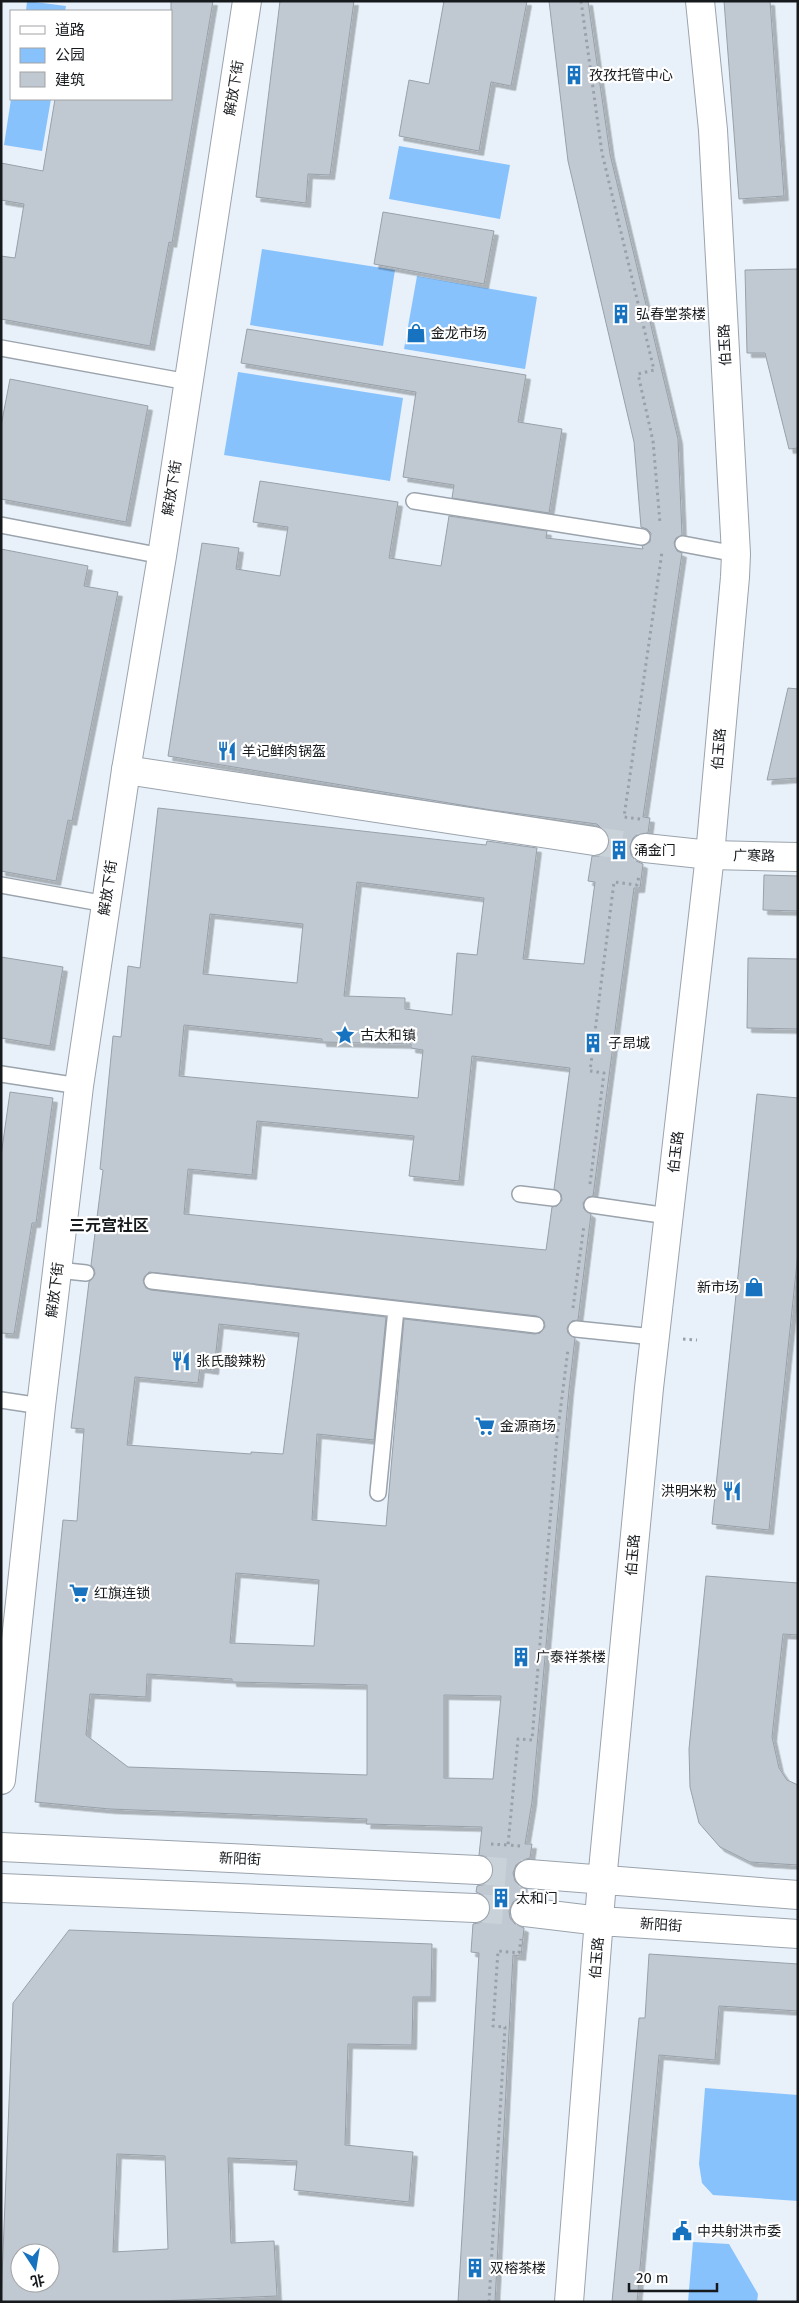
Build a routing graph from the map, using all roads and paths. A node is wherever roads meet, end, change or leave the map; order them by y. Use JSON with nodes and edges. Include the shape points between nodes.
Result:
{"nodes":[{"id":1,"x":247,"y":1,"type":"edge"},
{"id":2,"x":581,"y":1,"type":"edge"},
{"id":3,"x":700,"y":1,"type":"edge"},
{"id":4,"x":1,"y":348,"type":"edge"},
{"id":5,"x":188,"y":382,"type":"junction"},
{"id":6,"x":414,"y":500,"type":"dead end"},
{"id":7,"x":1,"y":525,"type":"edge"},
{"id":8,"x":661,"y":529,"type":"dead end"},
{"id":9,"x":642,"y":537,"type":"dead end"},
{"id":10,"x":683,"y":544,"type":"dead end"},
{"id":11,"x":662,"y":548,"type":"dead end"},
{"id":12,"x":736,"y":554,"type":"junction"},
{"id":13,"x":162,"y":556,"type":"junction"},
{"id":14,"x":126,"y":770,"type":"junction"},
{"id":15,"x":647,"y":820,"type":"dead end"},
{"id":16,"x":594,"y":841,"type":"tunnel mouth"},
{"id":17,"x":710,"y":855,"type":"junction"},
{"id":18,"x":643,"y":857,"type":"joint"},
{"id":19,"x":798,"y":857,"type":"edge"},
{"id":20,"x":1,"y":885,"type":"edge"},
{"id":21,"x":106,"y":904,"type":"junction"},
{"id":22,"x":1,"y":1074,"type":"edge"},
{"id":23,"x":79,"y":1086,"type":"junction"},
{"id":24,"x":589,"y":1186,"type":"dead end"},
{"id":25,"x":520,"y":1194,"type":"dead end"},
{"id":26,"x":553,"y":1198,"type":"dead end"},
{"id":27,"x":589,"y":1210,"type":"joint"},
{"id":28,"x":668,"y":1216,"type":"junction"},
{"id":29,"x":57,"y":1270,"type":"junction"},
{"id":30,"x":86,"y":1274,"type":"dead end"},
{"id":31,"x":152,"y":1281,"type":"dead end"},
{"id":32,"x":396,"y":1309,"type":"junction"},
{"id":33,"x":573,"y":1312,"type":"dead end"},
{"id":34,"x":536,"y":1325,"type":"dead end"},
{"id":35,"x":573,"y":1335,"type":"joint"},
{"id":36,"x":654,"y":1337,"type":"junction"},
{"id":37,"x":1,"y":1400,"type":"edge"},
{"id":38,"x":41,"y":1406,"type":"junction"},
{"id":39,"x":378,"y":1493,"type":"dead end"},
{"id":40,"x":1,"y":1780,"type":"edge"},
{"id":41,"x":1,"y":1847,"type":"edge"},
{"id":42,"x":529,"y":1847,"type":"dead end"},
{"id":43,"x":478,"y":1870,"type":"tunnel mouth"},
{"id":44,"x":529,"y":1874,"type":"tunnel mouth"},
{"id":45,"x":602,"y":1881,"type":"junction"},
{"id":46,"x":1,"y":1888,"type":"edge"},
{"id":47,"x":798,"y":1895,"type":"edge"},
{"id":48,"x":475,"y":1908,"type":"tunnel mouth"},
{"id":49,"x":600,"y":1921,"type":"junction"},
{"id":50,"x":523,"y":1923,"type":"joint"},
{"id":51,"x":798,"y":1934,"type":"edge"},
{"id":52,"x":489,"y":2302,"type":"edge"},
{"id":53,"x":569,"y":2302,"type":"edge"}],
"edges":[{"from":1,"to":5,"type":"main road","name":"解放下街"},
{"from":2,"to":8,"type":"path","via":[[602,153],[654,370],[638,374],[653,441]]},
{"from":3,"to":12,"type":"main road","name":"伯玉路","via":[[713,130]]},
{"from":4,"to":5,"type":"lane"},
{"from":5,"to":13,"type":"main road","name":"解放下街"},
{"from":6,"to":9,"type":"lane"},
{"from":7,"to":13,"type":"lane"},
{"from":10,"to":12,"type":"lane"},
{"from":11,"to":15,"type":"path","via":[[624,817]]},
{"from":12,"to":17,"type":"main road","name":"伯玉路"},
{"from":13,"to":14,"type":"main road","name":"解放下街"},
{"from":14,"to":16,"type":"main road"},
{"from":14,"to":21,"type":"main road","name":"解放下街"},
{"from":17,"to":18,"type":"main road","name":"广寒路"},
{"from":17,"to":19,"type":"main road","name":"广寒路"},
{"from":17,"to":28,"type":"main road","name":"伯玉路"},
{"from":18,"to":24,"type":"path","via":[[637,885],[614,882],[590,1071],[604,1073]]},
{"from":20,"to":21,"type":"lane"},
{"from":21,"to":23,"type":"main road","name":"解放下街"},
{"from":22,"to":23,"type":"lane"},
{"from":23,"to":29,"type":"main road","name":"解放下街"},
{"from":25,"to":26,"type":"lane"},
{"from":27,"to":28,"type":"lane"},
{"from":27,"to":33,"type":"path"},
{"from":28,"to":36,"type":"main road","name":"伯玉路"},
{"from":29,"to":30,"type":"lane"},
{"from":29,"to":38,"type":"main road","name":"解放下街"},
{"from":31,"to":32,"type":"lane"},
{"from":32,"to":34,"type":"lane"},
{"from":32,"to":39,"type":"lane"},
{"from":35,"to":36,"type":"lane"},
{"from":35,"to":42,"type":"path","via":[[558,1437],[532,1740],[518,1739],[508,1845]]},
{"from":36,"to":45,"type":"main road","name":"伯玉路"},
{"from":37,"to":38,"type":"lane"},
{"from":38,"to":40,"type":"main road","name":"解放下街"},
{"from":41,"to":43,"type":"main road","name":"新阳街"},
{"from":44,"to":45,"type":"main road"},
{"from":45,"to":47,"type":"main road"},
{"from":45,"to":49,"type":"main road","name":"伯玉路"},
{"from":46,"to":48,"type":"main road"},
{"from":49,"to":50,"type":"main road","name":"新阳街"},
{"from":49,"to":51,"type":"main road","name":"新阳街"},
{"from":49,"to":53,"type":"main road","name":"伯玉路"},
{"from":50,"to":52,"type":"path","via":[[519,1953],[498,1951],[492,2026],[505,2027]]}]}
